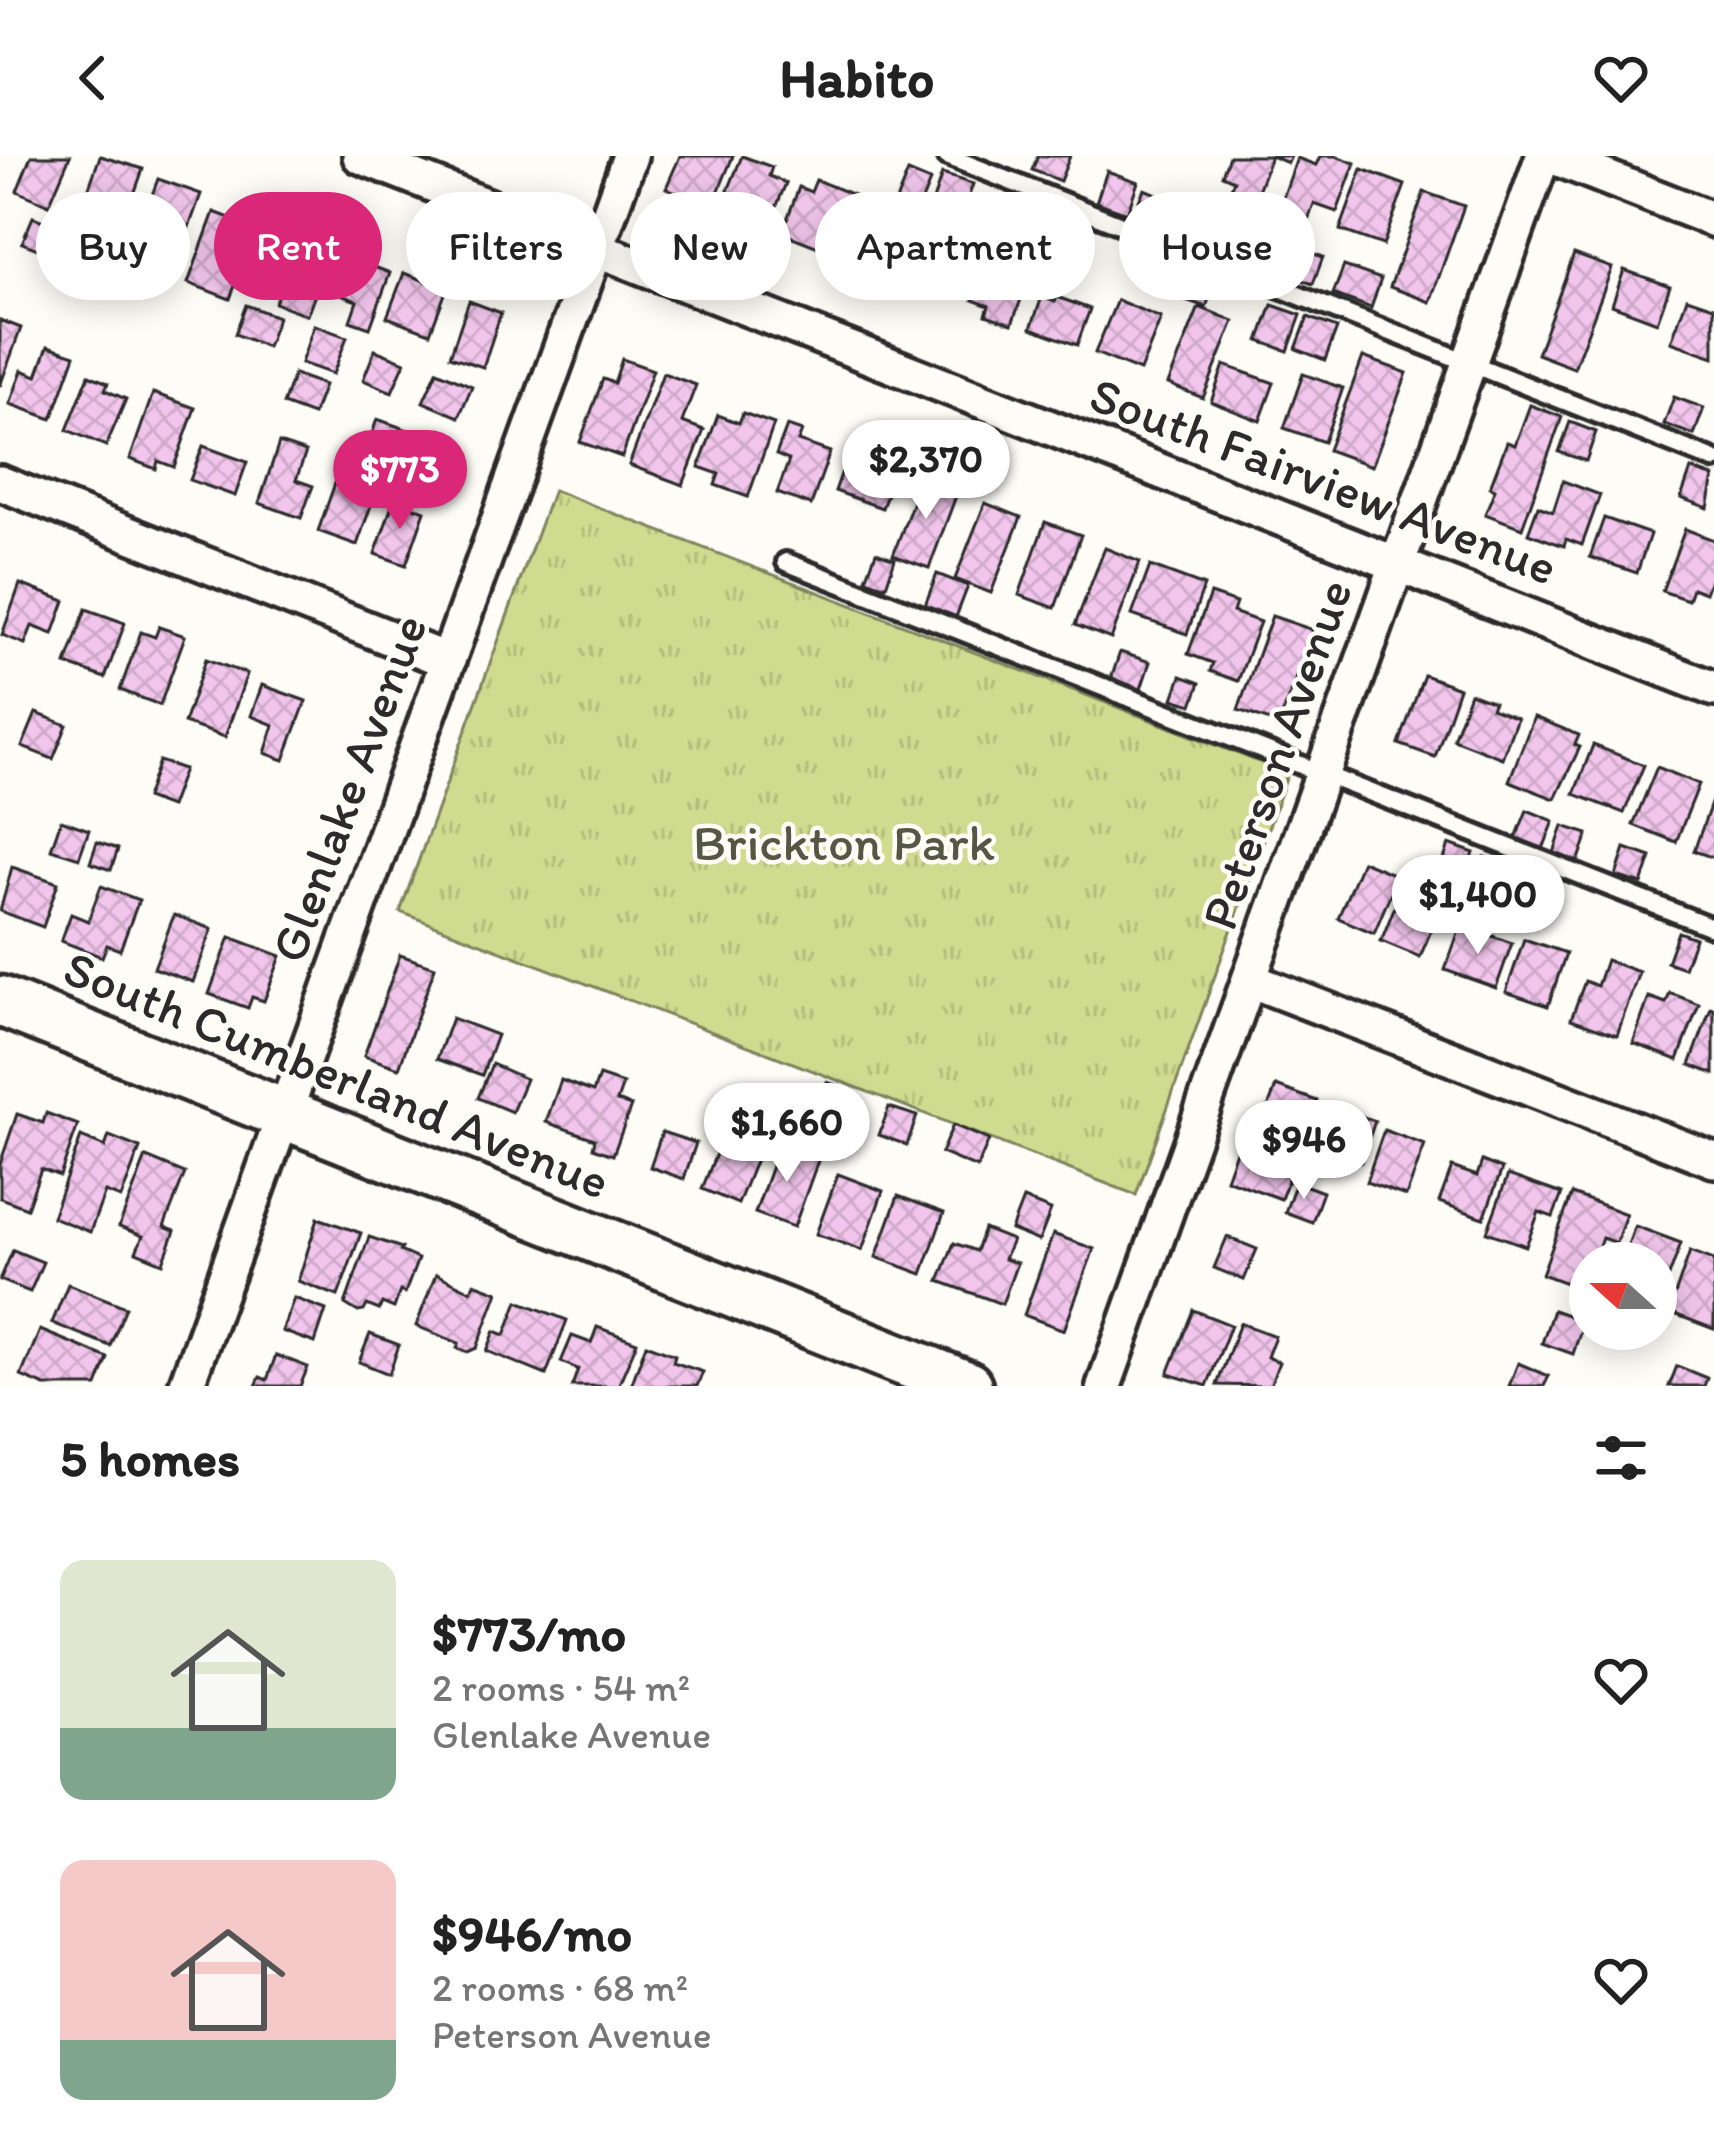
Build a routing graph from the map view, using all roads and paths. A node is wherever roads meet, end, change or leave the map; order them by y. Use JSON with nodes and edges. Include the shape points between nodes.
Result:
{"nodes":[{"id":1,"x":360,"y":156,"type":"edge"},
{"id":2,"x":630,"y":156,"type":"edge"},
{"id":3,"x":947,"y":156,"type":"edge"},
{"id":4,"x":1547,"y":156,"type":"edge"},
{"id":5,"x":452,"y":192,"type":"edge"},
{"id":6,"x":1714,"y":220,"type":"edge"},
{"id":7,"x":606,"y":224,"type":"edge"},
{"id":8,"x":606,"y":253,"type":"edge"},
{"id":9,"x":579,"y":300,"type":"edge"},
{"id":10,"x":1469,"y":362,"type":"junction"},
{"id":11,"x":1714,"y":460,"type":"edge"},
{"id":12,"x":0,"y":483,"type":"edge"},
{"id":13,"x":786,"y":562,"type":"dead end"},
{"id":14,"x":1397,"y":564,"type":"junction"},
{"id":15,"x":448,"y":661,"type":"junction"},
{"id":16,"x":1714,"y":689,"type":"edge"},
{"id":17,"x":1322,"y":776,"type":"junction"},
{"id":18,"x":1714,"y":928,"type":"edge"},
{"id":19,"x":1250,"y":980,"type":"junction"},
{"id":20,"x":0,"y":1001,"type":"edge"},
{"id":21,"x":284,"y":1115,"type":"junction"},
{"id":22,"x":1714,"y":1160,"type":"edge"},
{"id":23,"x":186,"y":1386,"type":"edge"},
{"id":24,"x":967,"y":1386,"type":"edge"},
{"id":25,"x":1104,"y":1386,"type":"edge"}],
"edges":[{"from":1,"to":5,"type":"street","name":"South Fairview Avenue"},
{"from":2,"to":7,"type":"street","name":"Glenlake Avenue"},
{"from":3,"to":10,"type":"lane"},
{"from":4,"to":6,"type":"street"},
{"from":4,"to":10,"type":"street","name":"Peterson Avenue"},
{"from":8,"to":14,"type":"street","name":"South Fairview Avenue"},
{"from":9,"to":15,"type":"street","name":"Glenlake Avenue"},
{"from":10,"to":11,"type":"lane"},
{"from":10,"to":14,"type":"street","name":"Peterson Avenue"},
{"from":12,"to":15,"type":"street"},
{"from":13,"to":17,"type":"lane"},
{"from":14,"to":16,"type":"street","name":"South Fairview Avenue"},
{"from":14,"to":17,"type":"street","name":"Peterson Avenue"},
{"from":15,"to":21,"type":"street","name":"Glenlake Avenue"},
{"from":17,"to":18,"type":"lane"},
{"from":17,"to":19,"type":"street","name":"Peterson Avenue"},
{"from":19,"to":22,"type":"street"},
{"from":19,"to":25,"type":"street","name":"Peterson Avenue"},
{"from":20,"to":21,"type":"street","name":"South Cumberland Avenue"},
{"from":21,"to":23,"type":"street","name":"Glenlake Avenue"},
{"from":21,"to":24,"type":"street","name":"South Cumberland Avenue"}]}
